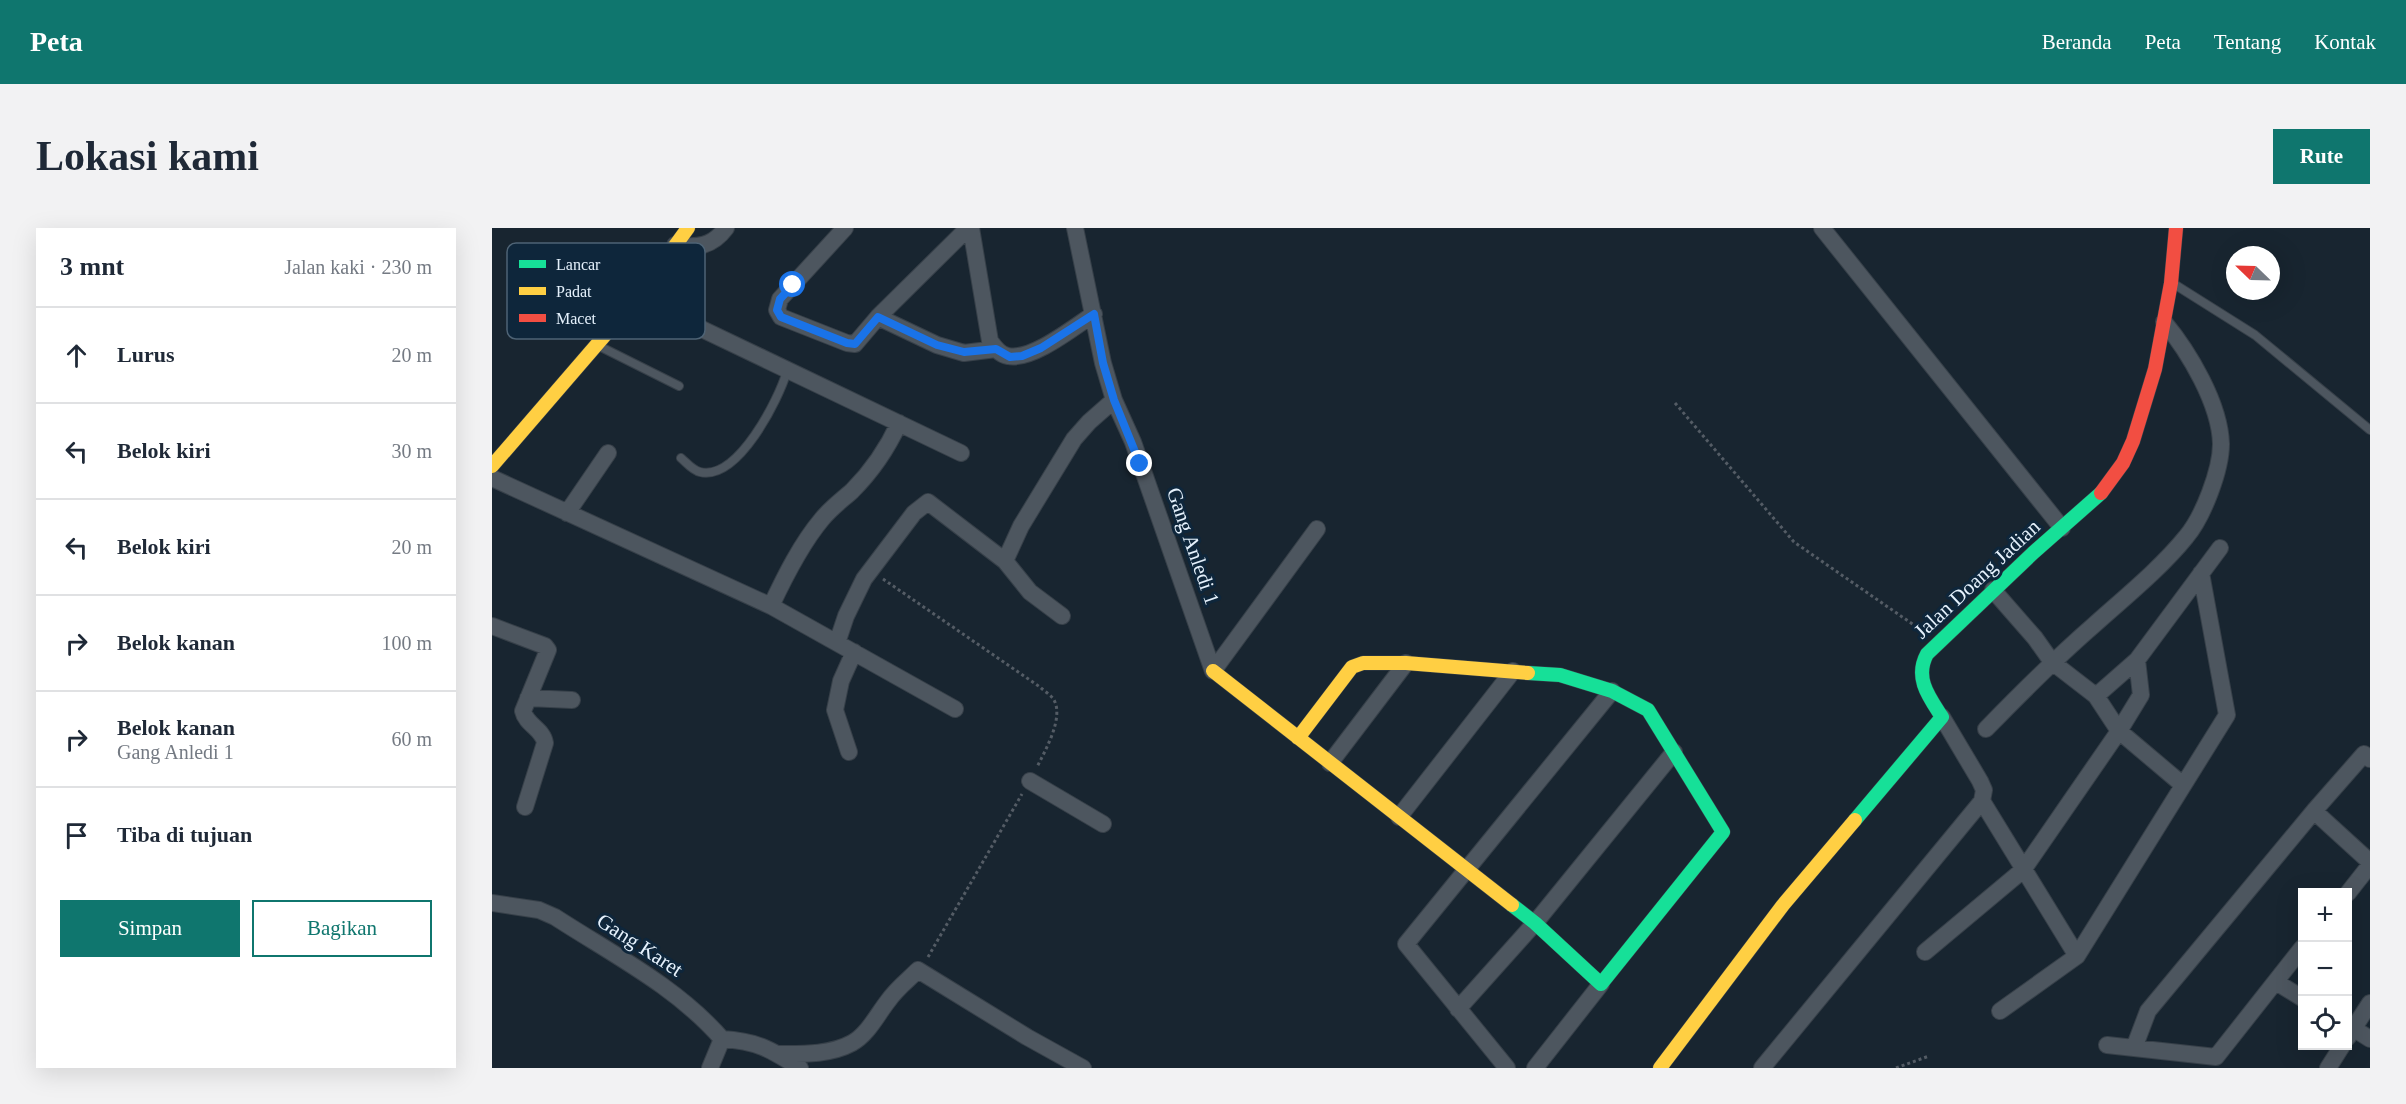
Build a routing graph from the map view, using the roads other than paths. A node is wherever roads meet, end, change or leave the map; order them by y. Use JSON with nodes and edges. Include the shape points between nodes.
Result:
{"nodes":[{"id":1,"x":688,"y":228,"type":"edge"},
{"id":2,"x":726,"y":228,"type":"edge"},
{"id":3,"x":845,"y":228,"type":"edge"},
{"id":4,"x":970,"y":228,"type":"edge"},
{"id":5,"x":1075,"y":228,"type":"edge"},
{"id":6,"x":1822,"y":228,"type":"edge"},
{"id":7,"x":2176,"y":228,"type":"edge"},
{"id":8,"x":677,"y":243,"type":"edge"},
{"id":9,"x":705,"y":246,"type":"edge"},
{"id":10,"x":2171,"y":283,"type":"junction"},
{"id":11,"x":1094,"y":314,"type":"junction"},
{"id":12,"x":878,"y":317,"type":"junction"},
{"id":13,"x":2164,"y":322,"type":"junction"},
{"id":14,"x":705,"y":331,"type":"edge"},
{"id":15,"x":602,"y":339,"type":"edge"},
{"id":16,"x":597,"y":345,"type":"junction"},
{"id":17,"x":996,"y":349,"type":"junction"},
{"id":18,"x":787,"y":371,"type":"junction"},
{"id":19,"x":679,"y":386,"type":"dead end"},
{"id":20,"x":1114,"y":400,"type":"junction"},
{"id":21,"x":899,"y":423,"type":"junction"},
{"id":22,"x":2370,"y":430,"type":"edge"},
{"id":23,"x":608,"y":453,"type":"dead end"},
{"id":24,"x":961,"y":453,"type":"dead end"},
{"id":25,"x":681,"y":458,"type":"dead end"},
{"id":26,"x":492,"y":466,"type":"edge"},
{"id":27,"x":492,"y":478,"type":"edge"},
{"id":28,"x":567,"y":513,"type":"junction"},
{"id":29,"x":2062,"y":528,"type":"junction"},
{"id":30,"x":1317,"y":529,"type":"dead end"},
{"id":31,"x":2220,"y":548,"type":"dead end"},
{"id":32,"x":1005,"y":561,"type":"junction"},
{"id":33,"x":2201,"y":573,"type":"junction"},
{"id":34,"x":1993,"y":590,"type":"junction"},
{"id":35,"x":771,"y":606,"type":"junction"},
{"id":36,"x":1062,"y":616,"type":"dead end"},
{"id":37,"x":492,"y":626,"type":"edge"},
{"id":38,"x":837,"y":643,"type":"junction"},
{"id":39,"x":854,"y":652,"type":"junction"},
{"id":40,"x":2137,"y":660,"type":"junction"},
{"id":41,"x":2052,"y":662,"type":"junction"},
{"id":42,"x":1406,"y":663,"type":"junction"},
{"id":43,"x":1213,"y":671,"type":"junction"},
{"id":44,"x":1513,"y":671,"type":"junction"},
{"id":45,"x":1612,"y":691,"type":"junction"},
{"id":46,"x":2096,"y":696,"type":"junction"},
{"id":47,"x":528,"y":698,"type":"junction"},
{"id":48,"x":572,"y":700,"type":"dead end"},
{"id":49,"x":955,"y":709,"type":"dead end"},
{"id":50,"x":1941,"y":717,"type":"junction"},
{"id":51,"x":1986,"y":729,"type":"dead end"},
{"id":52,"x":2119,"y":731,"type":"junction"},
{"id":53,"x":1298,"y":738,"type":"junction"},
{"id":54,"x":849,"y":752,"type":"dead end"},
{"id":55,"x":1674,"y":752,"type":"junction"},
{"id":56,"x":2370,"y":759,"type":"edge"},
{"id":57,"x":1330,"y":763,"type":"junction"},
{"id":58,"x":1030,"y":781,"type":"road end"},
{"id":59,"x":2182,"y":785,"type":"junction"},
{"id":60,"x":1982,"y":801,"type":"junction"},
{"id":61,"x":525,"y":807,"type":"dead end"},
{"id":62,"x":2314,"y":811,"type":"junction"},
{"id":63,"x":1399,"y":817,"type":"junction"},
{"id":64,"x":1102,"y":824,"type":"dead end"},
{"id":65,"x":2370,"y":863,"type":"edge"},
{"id":66,"x":1465,"y":870,"type":"junction"},
{"id":67,"x":2023,"y":870,"type":"junction"},
{"id":68,"x":2351,"y":888,"type":"edge"},
{"id":69,"x":492,"y":903,"type":"edge"},
{"id":70,"x":1535,"y":923,"type":"junction"},
{"id":71,"x":1925,"y":952,"type":"dead end"},
{"id":72,"x":2298,"y":953,"type":"edge"},
{"id":73,"x":2077,"y":956,"type":"junction"},
{"id":74,"x":2276,"y":982,"type":"junction"},
{"id":75,"x":1601,"y":984,"type":"junction"},
{"id":76,"x":2299,"y":996,"type":"edge"},
{"id":77,"x":2370,"y":1003,"type":"edge"},
{"id":78,"x":1458,"y":1009,"type":"junction"},
{"id":79,"x":2000,"y":1011,"type":"dead end"},
{"id":80,"x":2352,"y":1026,"type":"edge"},
{"id":81,"x":2352,"y":1031,"type":"edge"},
{"id":82,"x":722,"y":1039,"type":"junction"},
{"id":83,"x":2370,"y":1040,"type":"edge"},
{"id":84,"x":2107,"y":1045,"type":"dead end"},
{"id":85,"x":2134,"y":1048,"type":"junction"},
{"id":86,"x":2339,"y":1050,"type":"edge"},
{"id":87,"x":778,"y":1054,"type":"junction"},
{"id":88,"x":710,"y":1068,"type":"edge"},
{"id":89,"x":800,"y":1068,"type":"edge"},
{"id":90,"x":1083,"y":1068,"type":"edge"},
{"id":91,"x":1507,"y":1068,"type":"edge"},
{"id":92,"x":1535,"y":1068,"type":"edge"},
{"id":93,"x":1660,"y":1068,"type":"edge"},
{"id":94,"x":1762,"y":1068,"type":"edge"},
{"id":95,"x":2328,"y":1068,"type":"edge"}],
"edges":[{"from":1,"to":8,"type":"street"},
{"from":2,"to":9,"type":"street"},
{"from":3,"to":12,"type":"street","via":[[780,299],[777,310],[781,317],[855,344]]},
{"from":4,"to":12,"type":"street"},
{"from":4,"to":17,"type":"street","via":[[990,341]]},
{"from":5,"to":11,"type":"street","name":"Gang Anledi 1"},
{"from":6,"to":29,"type":"street"},
{"from":7,"to":10,"type":"street","name":"Jalan Doang Jadian"},
{"from":10,"to":13,"type":"street","name":"Jalan Doang Jadian"},
{"from":10,"to":22,"type":"lane","via":[[2255,336]]},
{"from":11,"to":17,"type":"street","via":[[1022,356],[1010,357]]},
{"from":11,"to":20,"type":"street","name":"Gang Anledi 1"},
{"from":12,"to":17,"type":"street","via":[[937,345],[964,352]]},
{"from":13,"to":29,"type":"street","name":"Jalan Doang Jadian","via":[[2155,369],[2123,463],[2101,493]]},
{"from":13,"to":41,"type":"street","via":[[2182,344],[2217,417],[2219,464],[2208,496],[2186,537]]},
{"from":14,"to":18,"type":"street"},
{"from":15,"to":16,"type":"street"},
{"from":16,"to":19,"type":"lane"},
{"from":16,"to":26,"type":"street"},
{"from":18,"to":21,"type":"street"},
{"from":18,"to":25,"type":"lane","via":[[762,424],[734,461],[701,472]]},
{"from":20,"to":32,"type":"street","via":[[1074,439],[1021,526]]},
{"from":20,"to":43,"type":"street","name":"Gang Anledi 1","via":[[1137,453]]},
{"from":21,"to":24,"type":"street"},
{"from":21,"to":35,"type":"street","via":[[874,464],[822,519],[802,547]]},
{"from":23,"to":28,"type":"street"},
{"from":27,"to":28,"type":"street"},
{"from":28,"to":35,"type":"street"},
{"from":29,"to":34,"type":"street","name":"Jalan Doang Jadian"},
{"from":30,"to":43,"type":"street"},
{"from":31,"to":33,"type":"street"},
{"from":32,"to":36,"type":"street","via":[[1030,592]]},
{"from":32,"to":38,"type":"street","via":[[928,502],[914,513],[864,579]]},
{"from":33,"to":40,"type":"street"},
{"from":33,"to":59,"type":"street","via":[[2227,715]]},
{"from":34,"to":41,"type":"street"},
{"from":34,"to":50,"type":"street","name":"Jalan Doang Jadian","via":[[1922,660],[1923,685]]},
{"from":35,"to":38,"type":"street"},
{"from":37,"to":47,"type":"street","via":[[547,648]]},
{"from":38,"to":39,"type":"street"},
{"from":39,"to":49,"type":"street"},
{"from":39,"to":54,"type":"street","via":[[841,681],[835,710]]},
{"from":40,"to":46,"type":"street"},
{"from":40,"to":52,"type":"street","via":[[2141,695]]},
{"from":41,"to":46,"type":"street"},
{"from":41,"to":51,"type":"street"},
{"from":42,"to":44,"type":"street"},
{"from":42,"to":53,"type":"street","via":[[1363,663],[1352,667]]},
{"from":42,"to":57,"type":"street"},
{"from":43,"to":53,"type":"street"},
{"from":44,"to":45,"type":"street","via":[[1560,675]]},
{"from":44,"to":63,"type":"street"},
{"from":45,"to":55,"type":"street","via":[[1648,711]]},
{"from":45,"to":66,"type":"street"},
{"from":46,"to":52,"type":"street"},
{"from":47,"to":48,"type":"street"},
{"from":47,"to":61,"type":"street","via":[[523,715],[543,735],[545,743]]},
{"from":50,"to":60,"type":"street","via":[[1980,781],[1984,790]]},
{"from":50,"to":93,"type":"street","via":[[1783,905]]},
{"from":52,"to":59,"type":"street"},
{"from":52,"to":67,"type":"street"},
{"from":53,"to":57,"type":"street"},
{"from":55,"to":70,"type":"street"},
{"from":55,"to":75,"type":"street","via":[[1723,832]]},
{"from":56,"to":62,"type":"street","via":[[2364,754]]},
{"from":57,"to":63,"type":"street"},
{"from":58,"to":64,"type":"street"},
{"from":59,"to":73,"type":"street"},
{"from":60,"to":67,"type":"street"},
{"from":60,"to":94,"type":"street"},
{"from":62,"to":65,"type":"street"},
{"from":62,"to":85,"type":"street","via":[[2148,1011]]},
{"from":63,"to":66,"type":"street"},
{"from":65,"to":68,"type":"street"},
{"from":66,"to":70,"type":"street"},
{"from":66,"to":78,"type":"street","via":[[1406,944]]},
{"from":67,"to":71,"type":"street"},
{"from":67,"to":73,"type":"street"},
{"from":69,"to":82,"type":"street","name":"Gang Karet","via":[[539,910],[555,917],[674,994],[703,1017]]},
{"from":70,"to":75,"type":"street"},
{"from":70,"to":78,"type":"street"},
{"from":72,"to":74,"type":"street"},
{"from":73,"to":79,"type":"street"},
{"from":74,"to":76,"type":"street"},
{"from":74,"to":85,"type":"street","via":[[2216,1057]]},
{"from":75,"to":92,"type":"street"},
{"from":77,"to":80,"type":"street"},
{"from":78,"to":91,"type":"street"},
{"from":81,"to":83,"type":"street"},
{"from":82,"to":87,"type":"street","via":[[746,1041]]},
{"from":82,"to":88,"type":"street"},
{"from":84,"to":85,"type":"street"},
{"from":86,"to":95,"type":"street"},
{"from":87,"to":89,"type":"street"},
{"from":87,"to":90,"type":"street","via":[[810,1054],[853,1043],[918,970]]}]}
